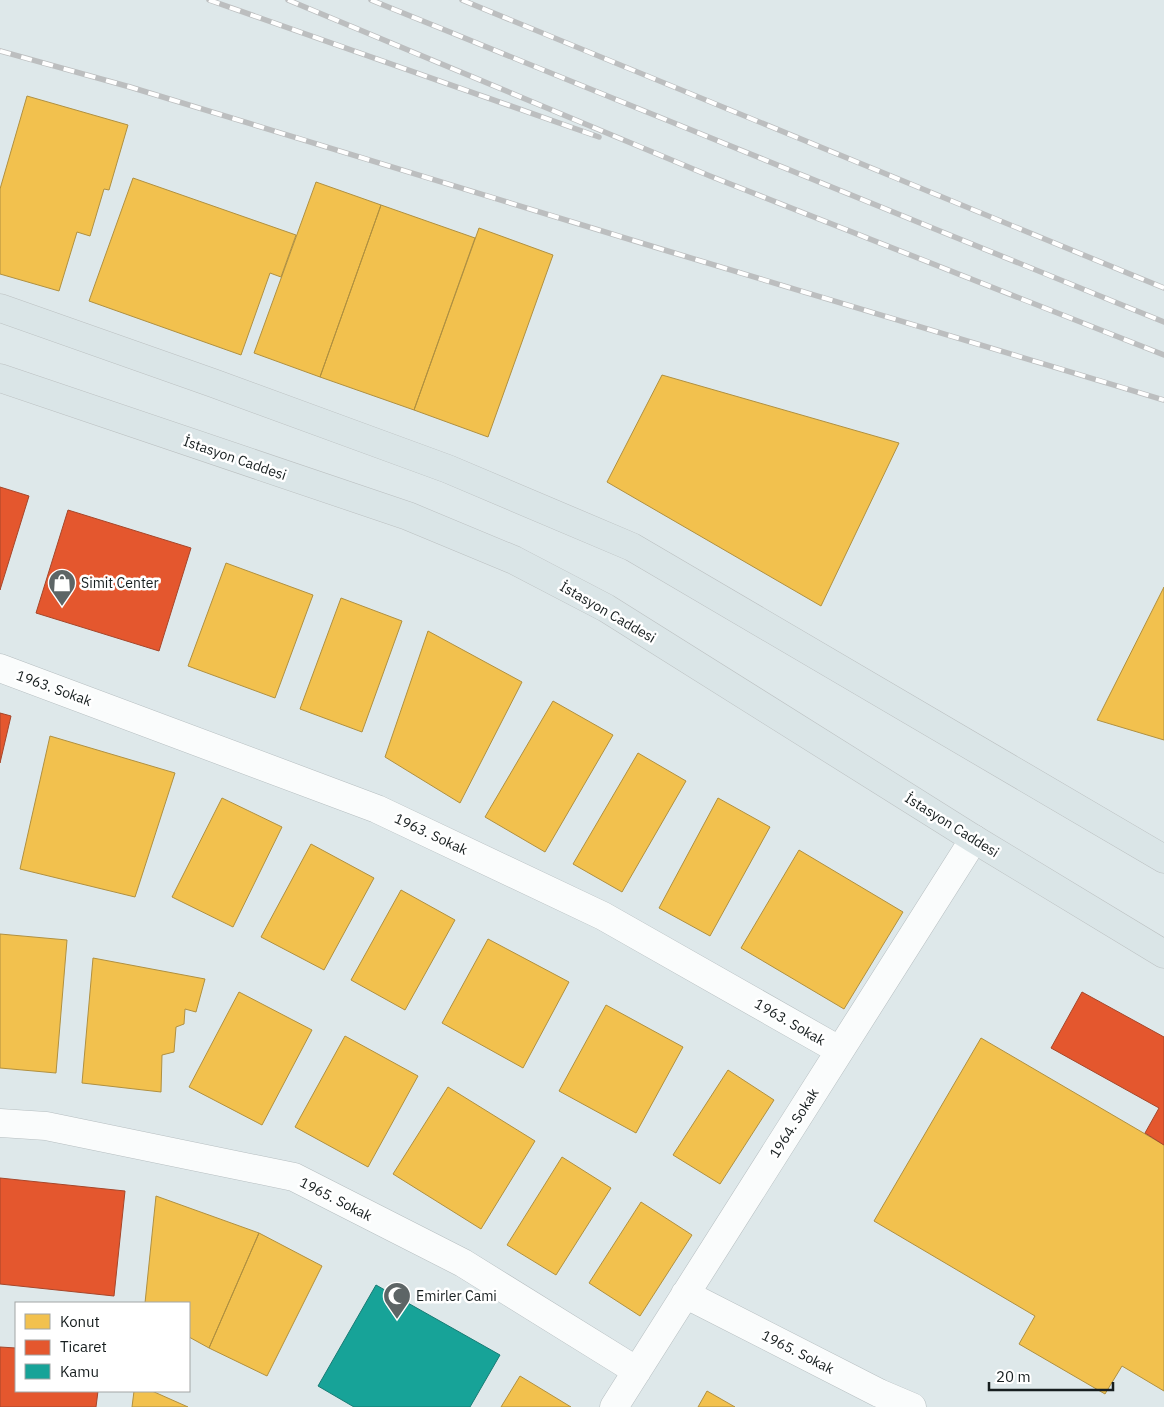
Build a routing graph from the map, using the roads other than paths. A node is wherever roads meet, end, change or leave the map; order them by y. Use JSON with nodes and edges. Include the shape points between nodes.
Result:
{"nodes":[{"id":1,"x":0,"y":308,"type":"edge"},
{"id":2,"x":0,"y":378,"type":"edge"},
{"id":3,"x":0,"y":668,"type":"edge"},
{"id":4,"x":974,"y":839,"type":"junction"},
{"id":5,"x":1164,"y":859,"type":"edge"},
{"id":6,"x":1164,"y":954,"type":"edge"},
{"id":7,"x":839,"y":1050,"type":"junction"},
{"id":8,"x":0,"y":1123,"type":"edge"},
{"id":9,"x":685,"y":1294,"type":"junction"},
{"id":10,"x":637,"y":1371,"type":"junction"},
{"id":11,"x":614,"y":1407,"type":"edge"},
{"id":12,"x":912,"y":1407,"type":"edge"}],
"edges":[{"from":1,"to":5,"type":"main road","via":[[448,468],[632,546]]},
{"from":2,"to":4,"type":"main road","name":"İstasyon Caddesi","via":[[408,516],[514,560],[606,608]]},
{"from":3,"to":7,"type":"street","name":"1963. Sokak","via":[[378,809],[602,916]]},
{"from":4,"to":6,"type":"main road","name":"İstasyon Caddesi"},
{"from":4,"to":7,"type":"street","name":"1964. Sokak"},
{"from":7,"to":9,"type":"street","name":"1964. Sokak"},
{"from":8,"to":10,"type":"street","name":"1965. Sokak","via":[[46,1126],[294,1177],[463,1264]]},
{"from":9,"to":10,"type":"street","name":"1964. Sokak"},
{"from":9,"to":12,"type":"street","name":"1965. Sokak","via":[[870,1389]]},
{"from":10,"to":11,"type":"street","name":"1964. Sokak"}]}
